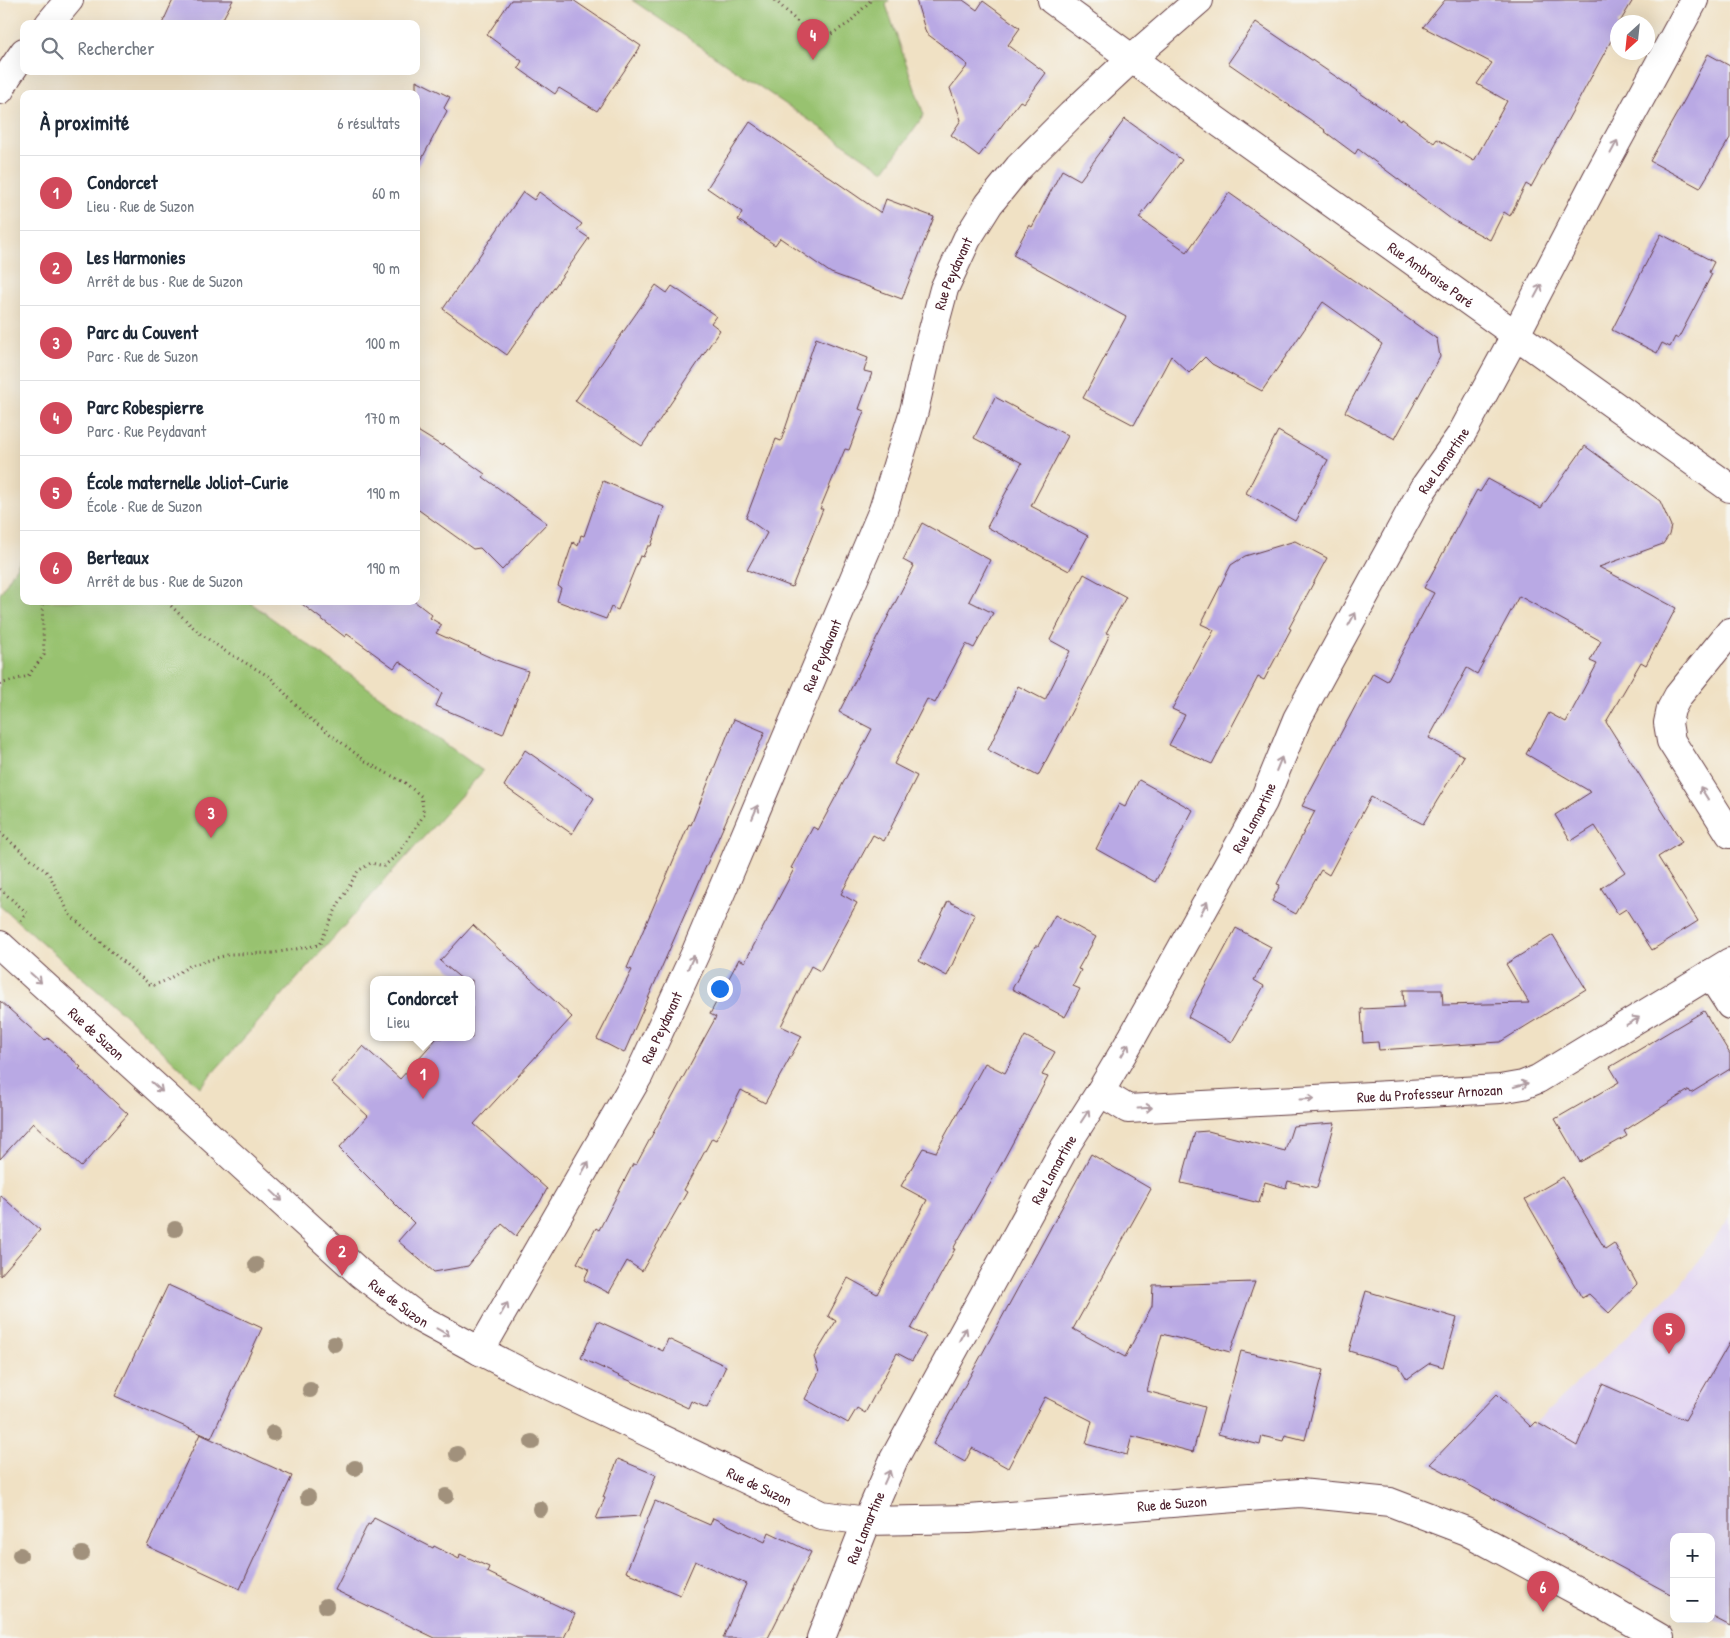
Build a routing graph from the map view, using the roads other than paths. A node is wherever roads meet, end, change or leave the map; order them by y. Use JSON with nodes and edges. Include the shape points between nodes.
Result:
{"nodes":[{"id":1,"x":69,"y":0,"type":"edge"},
{"id":2,"x":1052,"y":0,"type":"edge"},
{"id":3,"x":1199,"y":0,"type":"edge"},
{"id":4,"x":1694,"y":0,"type":"edge"},
{"id":5,"x":52,"y":20,"type":"edge"},
{"id":6,"x":20,"y":58,"type":"edge"},
{"id":7,"x":1131,"y":59,"type":"junction"},
{"id":8,"x":0,"y":90,"type":"edge"},
{"id":9,"x":1516,"y":334,"type":"junction"},
{"id":10,"x":1730,"y":488,"type":"edge"},
{"id":11,"x":1726,"y":645,"type":"edge"},
{"id":12,"x":1730,"y":834,"type":"edge"},
{"id":13,"x":0,"y":945,"type":"edge"},
{"id":14,"x":1720,"y":968,"type":"edge"},
{"id":15,"x":1730,"y":1005,"type":"edge"},
{"id":16,"x":1100,"y":1092,"type":"junction"},
{"id":17,"x":480,"y":1351,"type":"junction"},
{"id":18,"x":867,"y":1522,"type":"junction"},
{"id":19,"x":821,"y":1638,"type":"edge"},
{"id":20,"x":1660,"y":1638,"type":"edge"}],
"edges":[{"from":1,"to":5,"type":"street"},
{"from":2,"to":7,"type":"street","name":"Rue Ambroise Paré"},
{"from":3,"to":7,"type":"street","name":"Rue Peydavant"},
{"from":9,"to":4,"type":"street","name":"Rue Lamartine","one_way":true},
{"from":6,"to":8,"type":"street"},
{"from":7,"to":9,"type":"street","name":"Rue Ambroise Paré"},
{"from":17,"to":7,"type":"street","name":"Rue Peydavant","one_way":true,"via":[[638,1075],[695,954],[883,510],[914,411],[944,289],[967,239],[989,204],[1019,167]]},
{"from":9,"to":10,"type":"street","name":"Rue Ambroise Paré"},
{"from":16,"to":9,"type":"street","name":"Rue Lamartine","one_way":true,"via":[[1264,802],[1297,719],[1423,489],[1460,435]]},
{"from":12,"to":11,"type":"street","one_way":true,"via":[[1672,741],[1668,723],[1678,696]]},
{"from":13,"to":17,"type":"street","name":"Rue de Suzon","one_way":true,"via":[[360,1273],[418,1318]]},
{"from":14,"to":15,"type":"street"},
{"from":16,"to":14,"type":"street","name":"Rue du Professeur Arnozan","one_way":true,"via":[[1128,1109],[1500,1089],[1524,1085]]},
{"from":18,"to":16,"type":"street","name":"Rue Lamartine","one_way":true,"via":[[894,1460],[1065,1147]]},
{"from":17,"to":18,"type":"street","name":"Rue de Suzon","via":[[821,1515]]},
{"from":18,"to":19,"type":"street","name":"Rue Lamartine"},
{"from":18,"to":20,"type":"street","name":"Rue de Suzon","via":[[969,1519],[1300,1493],[1390,1502],[1466,1531]]}]}
